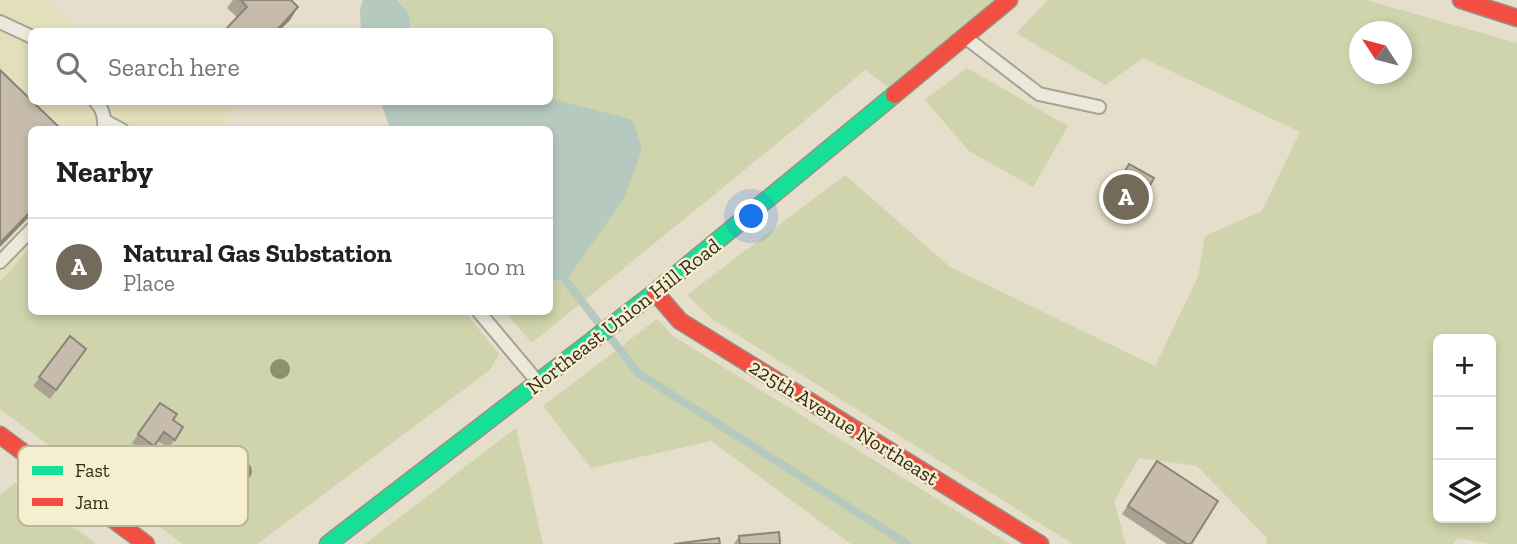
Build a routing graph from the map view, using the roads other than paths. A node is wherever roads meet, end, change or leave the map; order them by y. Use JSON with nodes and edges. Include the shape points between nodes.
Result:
{"nodes":[{"id":1,"x":1009,"y":0,"type":"edge"},
{"id":2,"x":1461,"y":0,"type":"edge"},
{"id":3,"x":1517,"y":18,"type":"edge"},
{"id":4,"x":0,"y":22,"type":"edge"},
{"id":5,"x":28,"y":35,"type":"edge"},
{"id":6,"x":965,"y":37,"type":"junction"},
{"id":7,"x":99,"y":105,"type":"edge"},
{"id":8,"x":1098,"y":107,"type":"dead end"},
{"id":9,"x":105,"y":125,"type":"edge"},
{"id":10,"x":28,"y":233,"type":"edge"},
{"id":11,"x":0,"y":262,"type":"edge"},
{"id":12,"x":655,"y":292,"type":"junction"},
{"id":13,"x":481,"y":315,"type":"edge"},
{"id":14,"x":538,"y":383,"type":"junction"},
{"id":15,"x":0,"y":435,"type":"edge"},
{"id":16,"x":18,"y":448,"type":"edge"},
{"id":17,"x":122,"y":526,"type":"edge"},
{"id":18,"x":146,"y":544,"type":"edge"},
{"id":19,"x":328,"y":544,"type":"edge"},
{"id":20,"x":1040,"y":544,"type":"edge"}],
"edges":[{"from":1,"to":6,"type":"street","name":"Northeast Union Hill Road"},
{"from":2,"to":3,"type":"street"},
{"from":4,"to":5,"type":"lane"},
{"from":6,"to":8,"type":"lane","via":[[1039,94]]},
{"from":6,"to":12,"type":"street","name":"Northeast Union Hill Road"},
{"from":7,"to":9,"type":"lane"},
{"from":10,"to":11,"type":"lane"},
{"from":12,"to":14,"type":"street","name":"Northeast Union Hill Road"},
{"from":12,"to":20,"type":"street","name":"225th Avenue Northeast","via":[[680,321]]},
{"from":13,"to":14,"type":"lane"},
{"from":14,"to":19,"type":"street","name":"Northeast Union Hill Road"},
{"from":15,"to":16,"type":"street"},
{"from":17,"to":18,"type":"street"}]}
